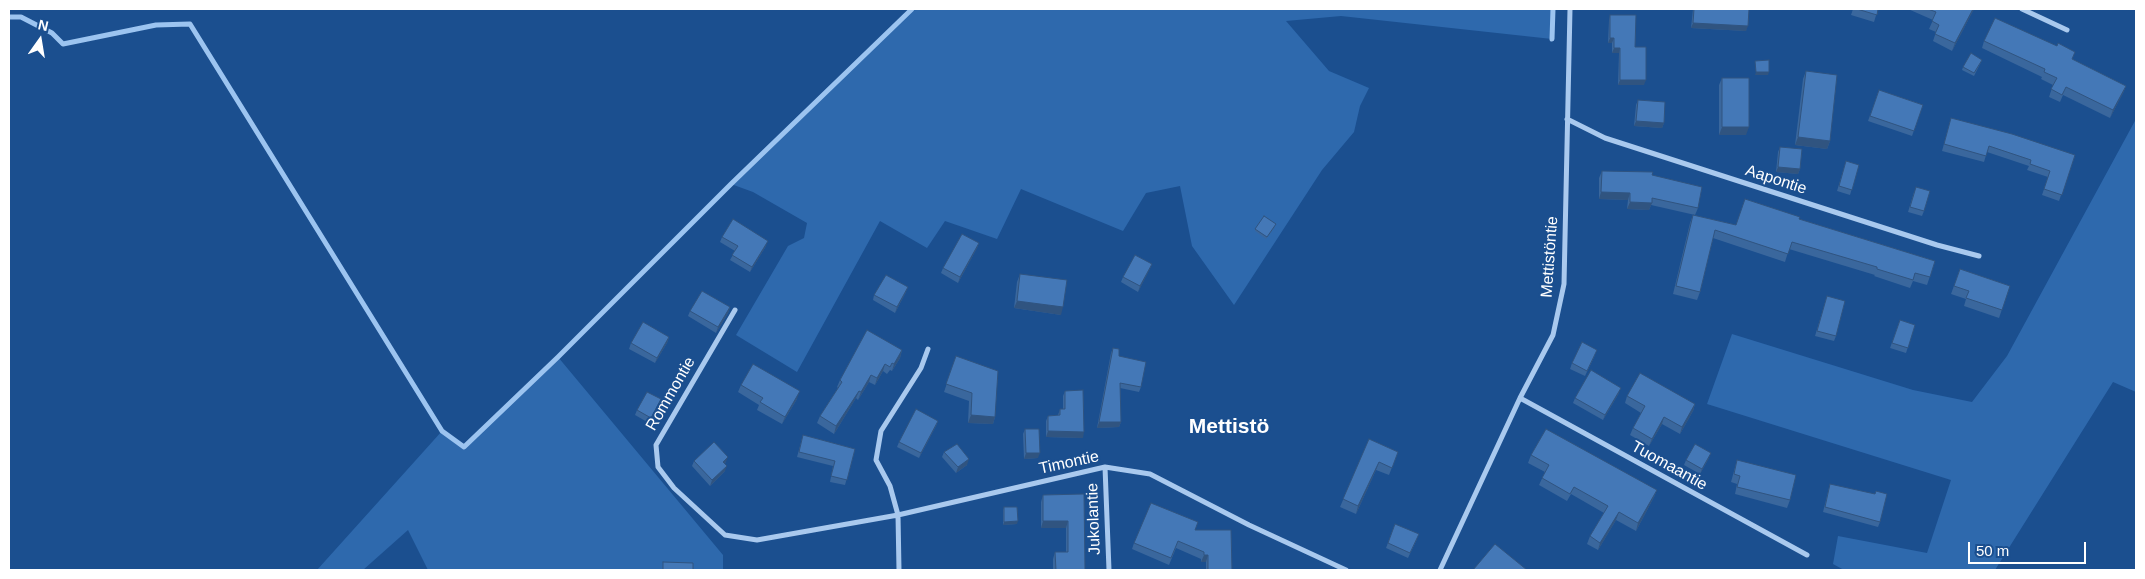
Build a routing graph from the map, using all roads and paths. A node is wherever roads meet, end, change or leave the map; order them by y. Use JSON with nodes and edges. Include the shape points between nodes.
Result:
{"nodes":[{"id":1,"x":1570,"y":9,"type":"edge"},
{"id":2,"x":2022,"y":9,"type":"edge"},
{"id":3,"x":2067,"y":30,"type":"dead end"},
{"id":4,"x":1567,"y":119,"type":"junction"},
{"id":5,"x":1979,"y":256,"type":"dead end"},
{"id":6,"x":735,"y":310,"type":"dead end"},
{"id":7,"x":928,"y":349,"type":"dead end"},
{"id":8,"x":1520,"y":398,"type":"junction"},
{"id":9,"x":1105,"y":467,"type":"junction"},
{"id":10,"x":898,"y":515,"type":"junction"},
{"id":11,"x":1807,"y":555,"type":"dead end"},
{"id":12,"x":899,"y":570,"type":"edge"},
{"id":13,"x":1109,"y":570,"type":"edge"},
{"id":14,"x":1346,"y":570,"type":"edge"},
{"id":15,"x":1440,"y":570,"type":"edge"}],
"edges":[{"from":1,"to":4,"type":"street","name":"Mettistöntie"},
{"from":2,"to":3,"type":"street"},
{"from":4,"to":5,"type":"street","name":"Aapontie","via":[[1606,138]]},
{"from":4,"to":8,"type":"street","name":"Mettistöntie","via":[[1564,284],[1552,334]]},
{"from":6,"to":10,"type":"street","name":"Rommontie","via":[[656,445],[658,468],[664,476],[725,535],[757,540]]},
{"from":7,"to":10,"type":"street","via":[[921,368],[882,431],[876,460],[890,486]]},
{"from":8,"to":11,"type":"street","name":"Tuomaantie"},
{"from":8,"to":15,"type":"street","name":"Mettistöntie"},
{"from":9,"to":10,"type":"street","name":"Timontie"},
{"from":9,"to":13,"type":"street","name":"Jukolantie"},
{"from":9,"to":14,"type":"street","name":"Timontie","via":[[1150,474]]},
{"from":10,"to":12,"type":"street"}]}
